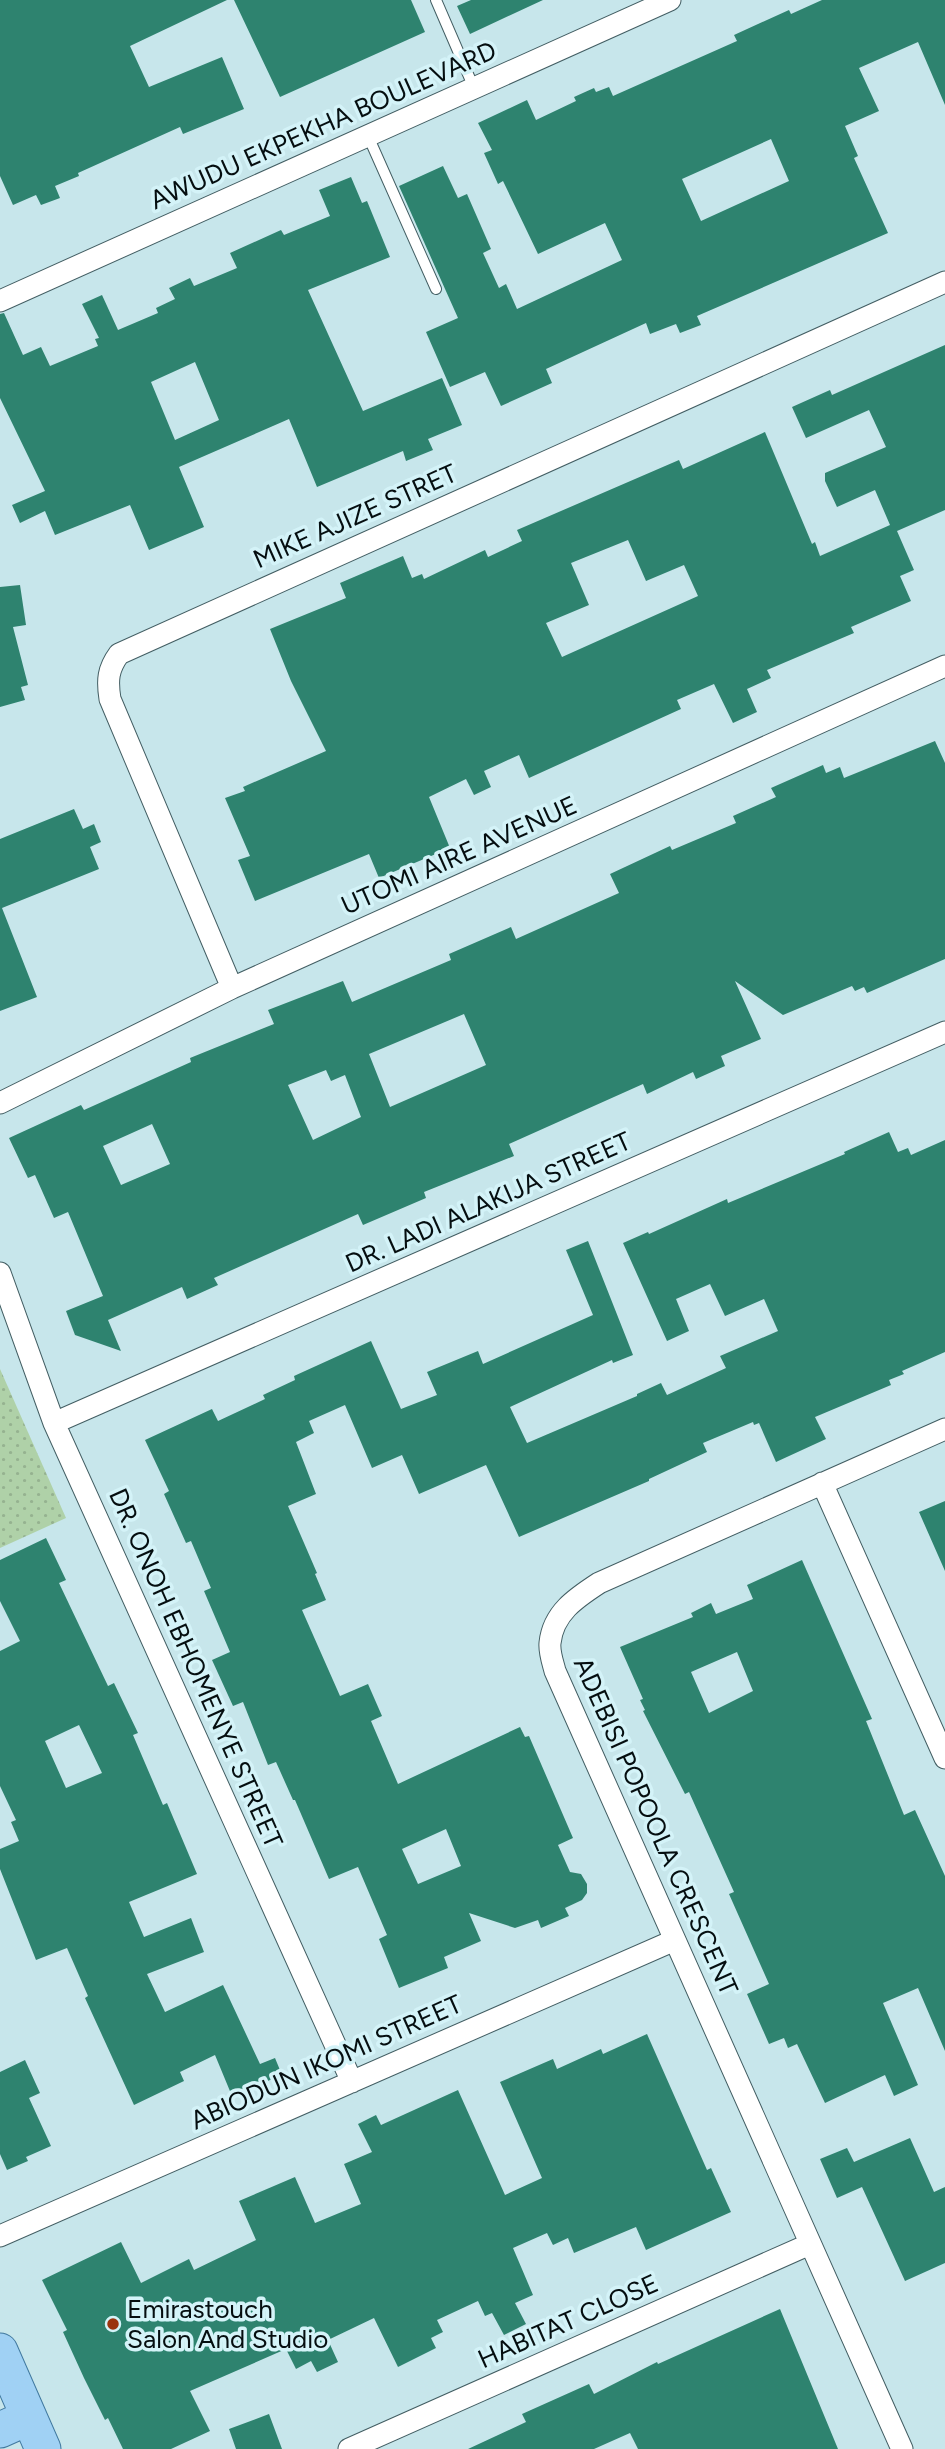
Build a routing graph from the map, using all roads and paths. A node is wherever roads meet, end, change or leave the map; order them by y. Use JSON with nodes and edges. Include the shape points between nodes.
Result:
{"nodes":[{"id":1,"x":436,"y":0,"type":"edge"},
{"id":2,"x":670,"y":0,"type":"edge"},
{"id":3,"x":474,"y":88,"type":"junction"},
{"id":4,"x":368,"y":136,"type":"junction"},
{"id":5,"x":945,"y":282,"type":"edge"},
{"id":6,"x":436,"y":289,"type":"dead end"},
{"id":7,"x":0,"y":302,"type":"edge"},
{"id":8,"x":945,"y":666,"type":"edge"},
{"id":9,"x":232,"y":988,"type":"junction"},
{"id":10,"x":945,"y":1032,"type":"edge"},
{"id":11,"x":0,"y":1103,"type":"edge"},
{"id":12,"x":0,"y":1273,"type":"edge"},
{"id":13,"x":54,"y":1423,"type":"junction"},
{"id":14,"x":945,"y":1429,"type":"edge"},
{"id":15,"x":822,"y":1483,"type":"junction"},
{"id":16,"x":945,"y":1758,"type":"edge"},
{"id":17,"x":675,"y":1940,"type":"junction"},
{"id":18,"x":352,"y":2082,"type":"junction"},
{"id":19,"x":0,"y":2236,"type":"edge"},
{"id":20,"x":810,"y":2244,"type":"junction"},
{"id":21,"x":0,"y":2351,"type":"edge"},
{"id":22,"x":14,"y":2423,"type":"edge"},
{"id":23,"x":43,"y":2449,"type":"edge"},
{"id":24,"x":349,"y":2449,"type":"edge"},
{"id":25,"x":902,"y":2449,"type":"edge"}],
"edges":[{"from":1,"to":3,"type":"lane"},
{"from":2,"to":3,"type":"street","name":"AWUDU EKPEKHA BOULEVARD"},
{"from":3,"to":4,"type":"street","name":"AWUDU EKPEKHA BOULEVARD"},
{"from":4,"to":6,"type":"lane"},
{"from":4,"to":7,"type":"street","name":"AWUDU EKPEKHA BOULEVARD"},
{"from":5,"to":9,"type":"street","name":"MIKE AJIZE STRET","via":[[119,654],[107,682],[110,699]]},
{"from":8,"to":9,"type":"street","name":"UTOMI AIRE AVENUE"},
{"from":9,"to":11,"type":"street","name":"UTOMI AIRE AVENUE"},
{"from":10,"to":13,"type":"street","name":"DR. LADI ALAKIJA STREET"},
{"from":12,"to":13,"type":"street","name":"DR. ONOH EBHOMENYE STREET"},
{"from":13,"to":18,"type":"street","name":"DR. ONOH EBHOMENYE STREET"},
{"from":14,"to":15,"type":"street","name":"ADEBISI POPOOLA CRESCENT"},
{"from":15,"to":16,"type":"street"},
{"from":15,"to":17,"type":"street","name":"ADEBISI POPOOLA CRESCENT","via":[[599,1583],[574,1599],[559,1616],[550,1643],[555,1671]]},
{"from":17,"to":18,"type":"street","name":"ABIODUN IKOMI STREET"},
{"from":17,"to":20,"type":"street","name":"ADEBISI POPOOLA CRESCENT"},
{"from":18,"to":19,"type":"street","name":"ABIODUN IKOMI STREET"},
{"from":20,"to":24,"type":"street","name":"HABITAT CLOSE"},
{"from":20,"to":25,"type":"street","name":"ADEBISI POPOOLA CRESCENT"},
{"from":21,"to":22,"type":"main road"},
{"from":22,"to":23,"type":"main road"}]}
